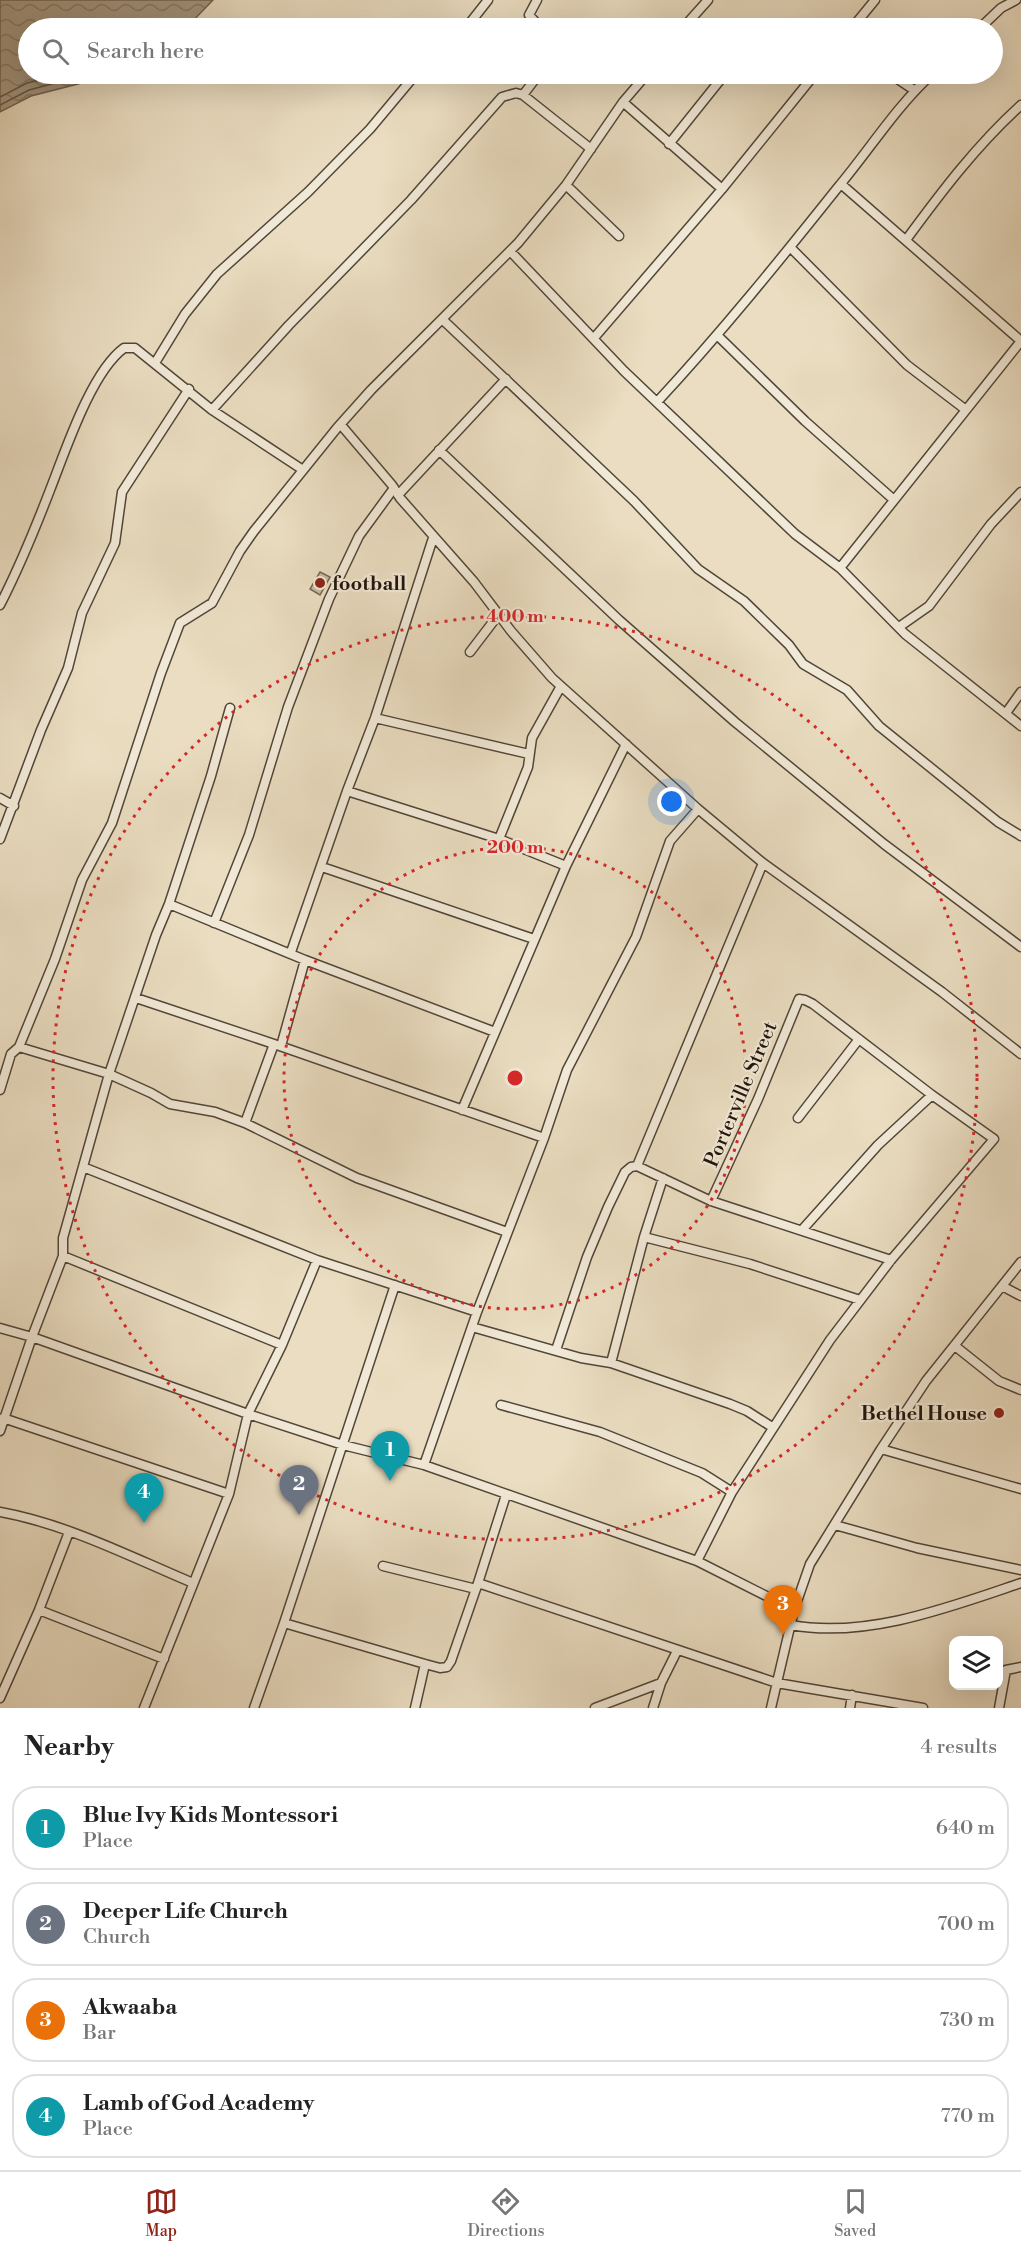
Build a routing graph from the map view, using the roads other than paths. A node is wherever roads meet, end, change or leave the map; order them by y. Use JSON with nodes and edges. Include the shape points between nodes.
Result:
{"nodes":[{"id":1,"x":488,"y":0,"type":"edge"},
{"id":2,"x":537,"y":0,"type":"edge"},
{"id":3,"x":708,"y":0,"type":"edge"},
{"id":4,"x":875,"y":0,"type":"edge"},
{"id":5,"x":1016,"y":0,"type":"edge"},
{"id":6,"x":474,"y":18,"type":"edge"},
{"id":7,"x":532,"y":18,"type":"edge"},
{"id":8,"x":692,"y":18,"type":"edge"},
{"id":9,"x":860,"y":18,"type":"edge"},
{"id":10,"x":990,"y":18,"type":"edge"},
{"id":11,"x":408,"y":84,"type":"edge"},
{"id":12,"x":532,"y":84,"type":"edge"},
{"id":13,"x":638,"y":84,"type":"edge"},
{"id":14,"x":718,"y":84,"type":"edge"},
{"id":15,"x":807,"y":84,"type":"edge"},
{"id":16,"x":905,"y":84,"type":"edge"},
{"id":17,"x":921,"y":84,"type":"edge"},
{"id":18,"x":914,"y":90,"type":"junction"},
{"id":19,"x":524,"y":95,"type":"junction"},
{"id":20,"x":623,"y":102,"type":"junction"},
{"id":21,"x":1021,"y":105,"type":"edge"},
{"id":22,"x":669,"y":144,"type":"junction"},
{"id":23,"x":591,"y":149,"type":"junction"},
{"id":24,"x":841,"y":184,"type":"junction"},
{"id":25,"x":566,"y":185,"type":"junction"},
{"id":26,"x":722,"y":189,"type":"junction"},
{"id":27,"x":619,"y":236,"type":"dead end"},
{"id":28,"x":906,"y":240,"type":"junction"},
{"id":29,"x":790,"y":247,"type":"junction"},
{"id":30,"x":511,"y":252,"type":"junction"},
{"id":31,"x":443,"y":320,"type":"junction"},
{"id":32,"x":718,"y":336,"type":"junction"},
{"id":33,"x":594,"y":338,"type":"junction"},
{"id":34,"x":1021,"y":341,"type":"edge"},
{"id":35,"x":155,"y":363,"type":"junction"},
{"id":36,"x":506,"y":379,"type":"junction"},
{"id":37,"x":189,"y":390,"type":"junction"},
{"id":38,"x":657,"y":402,"type":"junction"},
{"id":39,"x":212,"y":410,"type":"junction"},
{"id":40,"x":966,"y":410,"type":"junction"},
{"id":41,"x":341,"y":424,"type":"junction"},
{"id":42,"x":439,"y":450,"type":"junction"},
{"id":43,"x":303,"y":470,"type":"junction"},
{"id":44,"x":396,"y":492,"type":"junction"},
{"id":45,"x":1021,"y":492,"type":"edge"},
{"id":46,"x":894,"y":500,"type":"junction"},
{"id":47,"x":434,"y":538,"type":"junction"},
{"id":48,"x":840,"y":568,"type":"junction"},
{"id":49,"x":0,"y":605,"type":"edge"},
{"id":50,"x":499,"y":614,"type":"junction"},
{"id":51,"x":899,"y":627,"type":"junction"},
{"id":52,"x":470,"y":652,"type":"dead end"},
{"id":53,"x":561,"y":686,"type":"junction"},
{"id":54,"x":1021,"y":692,"type":"edge"},
{"id":55,"x":230,"y":708,"type":"dead end"},
{"id":56,"x":1006,"y":713,"type":"junction"},
{"id":57,"x":375,"y":718,"type":"junction"},
{"id":58,"x":1021,"y":726,"type":"edge"},
{"id":59,"x":626,"y":744,"type":"junction"},
{"id":60,"x":529,"y":754,"type":"junction"},
{"id":61,"x":347,"y":791,"type":"junction"},
{"id":62,"x":0,"y":798,"type":"edge"},
{"id":63,"x":14,"y":806,"type":"junction"},
{"id":64,"x":698,"y":808,"type":"junction"},
{"id":65,"x":1021,"y":836,"type":"edge"},
{"id":66,"x":0,"y":838,"type":"edge"},
{"id":67,"x":499,"y":839,"type":"junction"},
{"id":68,"x":763,"y":863,"type":"junction"},
{"id":69,"x":566,"y":866,"type":"junction"},
{"id":70,"x":322,"y":867,"type":"junction"},
{"id":71,"x":169,"y":904,"type":"junction"},
{"id":72,"x":214,"y":922,"type":"junction"},
{"id":73,"x":534,"y":939,"type":"junction"},
{"id":74,"x":1021,"y":947,"type":"edge"},
{"id":75,"x":291,"y":952,"type":"junction"},
{"id":76,"x":305,"y":960,"type":"junction"},
{"id":77,"x":136,"y":998,"type":"junction"},
{"id":78,"x":495,"y":1032,"type":"junction"},
{"id":79,"x":859,"y":1038,"type":"junction"},
{"id":80,"x":277,"y":1045,"type":"junction"},
{"id":81,"x":19,"y":1047,"type":"junction"},
{"id":82,"x":1021,"y":1054,"type":"edge"},
{"id":83,"x":109,"y":1074,"type":"junction"},
{"id":84,"x":0,"y":1090,"type":"edge"},
{"id":85,"x":932,"y":1095,"type":"junction"},
{"id":86,"x":462,"y":1110,"type":"junction"},
{"id":87,"x":798,"y":1118,"type":"dead end"},
{"id":88,"x":245,"y":1123,"type":"junction"},
{"id":89,"x":544,"y":1138,"type":"junction"},
{"id":90,"x":637,"y":1166,"type":"junction"},
{"id":91,"x":83,"y":1167,"type":"junction"},
{"id":92,"x":663,"y":1178,"type":"junction"},
{"id":93,"x":711,"y":1201,"type":"junction"},
{"id":94,"x":802,"y":1230,"type":"junction"},
{"id":95,"x":507,"y":1232,"type":"junction"},
{"id":96,"x":644,"y":1237,"type":"junction"},
{"id":97,"x":63,"y":1256,"type":"junction"},
{"id":98,"x":316,"y":1260,"type":"junction"},
{"id":99,"x":891,"y":1260,"type":"junction"},
{"id":100,"x":1021,"y":1262,"type":"edge"},
{"id":101,"x":395,"y":1285,"type":"junction"},
{"id":102,"x":1002,"y":1286,"type":"junction"},
{"id":103,"x":1021,"y":1296,"type":"edge"},
{"id":104,"x":860,"y":1300,"type":"junction"},
{"id":105,"x":477,"y":1312,"type":"junction"},
{"id":106,"x":472,"y":1327,"type":"junction"},
{"id":107,"x":0,"y":1329,"type":"edge"},
{"id":108,"x":32,"y":1337,"type":"junction"},
{"id":109,"x":282,"y":1345,"type":"junction"},
{"id":110,"x":956,"y":1346,"type":"junction"},
{"id":111,"x":556,"y":1350,"type":"junction"},
{"id":112,"x":611,"y":1363,"type":"junction"},
{"id":113,"x":1021,"y":1390,"type":"edge"},
{"id":114,"x":501,"y":1405,"type":"dead end"},
{"id":115,"x":248,"y":1414,"type":"junction"},
{"id":116,"x":3,"y":1418,"type":"junction"},
{"id":117,"x":772,"y":1427,"type":"junction"},
{"id":118,"x":0,"y":1431,"type":"edge"},
{"id":119,"x":343,"y":1445,"type":"junction"},
{"id":120,"x":880,"y":1449,"type":"junction"},
{"id":121,"x":424,"y":1465,"type":"junction"},
{"id":122,"x":1021,"y":1489,"type":"edge"},
{"id":123,"x":732,"y":1492,"type":"junction"},
{"id":124,"x":229,"y":1494,"type":"junction"},
{"id":125,"x":506,"y":1495,"type":"junction"},
{"id":126,"x":0,"y":1512,"type":"edge"},
{"id":127,"x":835,"y":1525,"type":"junction"},
{"id":128,"x":69,"y":1532,"type":"junction"},
{"id":129,"x":697,"y":1561,"type":"junction"},
{"id":130,"x":383,"y":1566,"type":"dead end"},
{"id":131,"x":1021,"y":1570,"type":"edge"},
{"id":132,"x":193,"y":1582,"type":"junction"},
{"id":133,"x":1021,"y":1582,"type":"edge"},
{"id":134,"x":477,"y":1586,"type":"junction"},
{"id":135,"x":39,"y":1610,"type":"junction"},
{"id":136,"x":794,"y":1610,"type":"junction"},
{"id":137,"x":284,"y":1623,"type":"junction"},
{"id":138,"x":791,"y":1625,"type":"junction"},
{"id":139,"x":676,"y":1651,"type":"junction"},
{"id":140,"x":164,"y":1659,"type":"junction"},
{"id":141,"x":425,"y":1664,"type":"junction"},
{"id":142,"x":1021,"y":1667,"type":"edge"},
{"id":143,"x":661,"y":1683,"type":"junction"},
{"id":144,"x":777,"y":1683,"type":"junction"},
{"id":145,"x":852,"y":1695,"type":"junction"},
{"id":146,"x":0,"y":1698,"type":"edge"},
{"id":147,"x":144,"y":1708,"type":"edge"},
{"id":148,"x":254,"y":1708,"type":"edge"},
{"id":149,"x":415,"y":1708,"type":"edge"},
{"id":150,"x":595,"y":1708,"type":"edge"},
{"id":151,"x":653,"y":1708,"type":"edge"},
{"id":152,"x":771,"y":1708,"type":"edge"},
{"id":153,"x":850,"y":1708,"type":"edge"},
{"id":154,"x":923,"y":1708,"type":"edge"},
{"id":155,"x":999,"y":1708,"type":"edge"}],
"edges":[{"from":1,"to":6,"type":"street"},
{"from":2,"to":7,"type":"street","via":[[529,15]]},
{"from":3,"to":8,"type":"street"},
{"from":4,"to":9,"type":"street"},
{"from":5,"to":10,"type":"street"},
{"from":11,"to":35,"type":"street","via":[[308,192],[217,274],[185,314]]},
{"from":12,"to":19,"type":"street"},
{"from":13,"to":20,"type":"street"},
{"from":14,"to":22,"type":"street"},
{"from":15,"to":26,"type":"street"},
{"from":16,"to":18,"type":"street"},
{"from":17,"to":18,"type":"street"},
{"from":18,"to":24,"type":"street"},
{"from":19,"to":23,"type":"street"},
{"from":19,"to":39,"type":"street","via":[[509,94],[499,100],[411,200],[288,325]]},
{"from":20,"to":22,"type":"street"},
{"from":20,"to":23,"type":"street"},
{"from":21,"to":28,"type":"street","via":[[955,173]]},
{"from":22,"to":26,"type":"street"},
{"from":23,"to":25,"type":"street"},
{"from":24,"to":28,"type":"street"},
{"from":24,"to":29,"type":"street"},
{"from":25,"to":27,"type":"street"},
{"from":25,"to":30,"type":"street"},
{"from":26,"to":33,"type":"street"},
{"from":28,"to":34,"type":"street"},
{"from":29,"to":32,"type":"street"},
{"from":29,"to":40,"type":"street","via":[[907,365]]},
{"from":30,"to":31,"type":"street"},
{"from":30,"to":33,"type":"street"},
{"from":31,"to":36,"type":"street"},
{"from":31,"to":41,"type":"street"},
{"from":32,"to":38,"type":"street"},
{"from":32,"to":46,"type":"street"},
{"from":33,"to":38,"type":"street"},
{"from":34,"to":40,"type":"street"},
{"from":35,"to":37,"type":"street"},
{"from":35,"to":49,"type":"street","via":[[129,346],[119,351],[106,368],[75,425]]},
{"from":36,"to":42,"type":"street"},
{"from":36,"to":65,"type":"street","via":[[634,501],[698,569],[744,601],[803,664],[847,690],[879,726],[998,822]]},
{"from":37,"to":39,"type":"street"},
{"from":37,"to":63,"type":"street","via":[[122,492],[115,543],[82,613],[68,668]]},
{"from":38,"to":48,"type":"street","via":[[795,534]]},
{"from":39,"to":43,"type":"street"},
{"from":40,"to":46,"type":"street"},
{"from":41,"to":43,"type":"street"},
{"from":41,"to":44,"type":"street"},
{"from":42,"to":44,"type":"street"},
{"from":42,"to":74,"type":"street","via":[[619,620],[726,714],[884,844]]},
{"from":43,"to":81,"type":"street","via":[[254,531],[212,603],[180,623],[112,823],[82,880],[56,959]]},
{"from":44,"to":47,"type":"street"},
{"from":44,"to":72,"type":"street","via":[[359,536],[329,599],[288,707],[249,836]]},
{"from":45,"to":51,"type":"street","via":[[991,524],[929,606]]},
{"from":46,"to":48,"type":"street"},
{"from":47,"to":50,"type":"street"},
{"from":47,"to":57,"type":"street"},
{"from":48,"to":51,"type":"street"},
{"from":50,"to":52,"type":"street"},
{"from":50,"to":53,"type":"street"},
{"from":51,"to":56,"type":"street"},
{"from":53,"to":59,"type":"street"},
{"from":53,"to":60,"type":"street","via":[[535,731]]},
{"from":54,"to":56,"type":"street"},
{"from":55,"to":71,"type":"street","via":[[212,776]]},
{"from":56,"to":58,"type":"street"},
{"from":57,"to":60,"type":"street"},
{"from":57,"to":61,"type":"street"},
{"from":59,"to":64,"type":"street"},
{"from":59,"to":69,"type":"street"},
{"from":60,"to":67,"type":"street","via":[[528,767]]},
{"from":61,"to":67,"type":"street"},
{"from":61,"to":70,"type":"street"},
{"from":62,"to":63,"type":"street"},
{"from":63,"to":66,"type":"street"},
{"from":64,"to":68,"type":"street"},
{"from":64,"to":89,"type":"street","via":[[670,841],[636,937],[567,1070]]},
{"from":67,"to":69,"type":"street"},
{"from":68,"to":82,"type":"street"},
{"from":68,"to":90,"type":"street"},
{"from":69,"to":73,"type":"street"},
{"from":70,"to":73,"type":"street"},
{"from":70,"to":75,"type":"street"},
{"from":71,"to":72,"type":"street"},
{"from":71,"to":77,"type":"street"},
{"from":72,"to":75,"type":"street"},
{"from":73,"to":78,"type":"street"},
{"from":75,"to":76,"type":"street"},
{"from":76,"to":78,"type":"street"},
{"from":76,"to":80,"type":"street"},
{"from":77,"to":80,"type":"street"},
{"from":77,"to":83,"type":"street"},
{"from":78,"to":86,"type":"street"},
{"from":79,"to":85,"type":"street"},
{"from":79,"to":87,"type":"street"},
{"from":79,"to":93,"type":"street","name":"Porterville Street","via":[[813,1004],[799,999]]},
{"from":80,"to":86,"type":"street"},
{"from":80,"to":88,"type":"street"},
{"from":81,"to":83,"type":"street"},
{"from":81,"to":84,"type":"street","via":[[11,1054]]},
{"from":83,"to":88,"type":"street","via":[[170,1104],[215,1112]]},
{"from":83,"to":91,"type":"street"},
{"from":85,"to":94,"type":"street","via":[[878,1145]]},
{"from":85,"to":99,"type":"street","via":[[994,1139]]},
{"from":86,"to":89,"type":"street"},
{"from":88,"to":95,"type":"street","via":[[357,1178]]},
{"from":89,"to":95,"type":"street"},
{"from":90,"to":92,"type":"street"},
{"from":90,"to":111,"type":"street","via":[[625,1172],[608,1207]]},
{"from":91,"to":97,"type":"street","via":[[63,1238]]},
{"from":91,"to":98,"type":"street"},
{"from":92,"to":93,"type":"street"},
{"from":92,"to":96,"type":"street"},
{"from":93,"to":94,"type":"street"},
{"from":94,"to":99,"type":"street"},
{"from":95,"to":105,"type":"street"},
{"from":96,"to":104,"type":"street","via":[[750,1264]]},
{"from":96,"to":112,"type":"street"},
{"from":97,"to":108,"type":"street"},
{"from":97,"to":109,"type":"street"},
{"from":98,"to":101,"type":"street"},
{"from":98,"to":109,"type":"street"},
{"from":99,"to":104,"type":"street"},
{"from":100,"to":102,"type":"street"},
{"from":101,"to":105,"type":"street"},
{"from":101,"to":119,"type":"street"},
{"from":102,"to":103,"type":"street"},
{"from":102,"to":110,"type":"street"},
{"from":104,"to":117,"type":"street"},
{"from":105,"to":106,"type":"street"},
{"from":106,"to":111,"type":"street"},
{"from":106,"to":121,"type":"street"},
{"from":107,"to":108,"type":"street"},
{"from":108,"to":115,"type":"street"},
{"from":108,"to":116,"type":"street"},
{"from":109,"to":115,"type":"street"},
{"from":110,"to":113,"type":"street","via":[[999,1381]]},
{"from":110,"to":120,"type":"street"},
{"from":111,"to":112,"type":"street"},
{"from":112,"to":117,"type":"street","via":[[730,1404]]},
{"from":114,"to":123,"type":"street","via":[[600,1432],[702,1473]]},
{"from":115,"to":119,"type":"street"},
{"from":115,"to":124,"type":"street"},
{"from":116,"to":118,"type":"street"},
{"from":116,"to":124,"type":"street"},
{"from":117,"to":123,"type":"street"},
{"from":119,"to":121,"type":"street"},
{"from":119,"to":137,"type":"street"},
{"from":120,"to":122,"type":"street"},
{"from":120,"to":127,"type":"street"},
{"from":121,"to":125,"type":"street"},
{"from":123,"to":129,"type":"street"},
{"from":124,"to":132,"type":"street"},
{"from":125,"to":129,"type":"street"},
{"from":125,"to":134,"type":"street"},
{"from":126,"to":128,"type":"street"},
{"from":127,"to":131,"type":"street","via":[[916,1548]]},
{"from":127,"to":136,"type":"street","via":[[810,1564]]},
{"from":128,"to":132,"type":"street"},
{"from":128,"to":135,"type":"street"},
{"from":129,"to":136,"type":"street"},
{"from":130,"to":134,"type":"street"},
{"from":132,"to":140,"type":"street"},
{"from":133,"to":138,"type":"street","via":[[928,1614],[814,1629]]},
{"from":134,"to":139,"type":"street"},
{"from":134,"to":141,"type":"street","via":[[451,1662],[440,1668]]},
{"from":135,"to":140,"type":"street"},
{"from":135,"to":146,"type":"street"},
{"from":136,"to":138,"type":"street"},
{"from":137,"to":141,"type":"street"},
{"from":137,"to":148,"type":"street"},
{"from":138,"to":144,"type":"street"},
{"from":139,"to":143,"type":"street"},
{"from":139,"to":144,"type":"street"},
{"from":140,"to":147,"type":"street"},
{"from":141,"to":149,"type":"street"},
{"from":142,"to":155,"type":"street","via":[[1006,1670]]},
{"from":143,"to":150,"type":"street"},
{"from":143,"to":151,"type":"street"},
{"from":144,"to":145,"type":"street"},
{"from":144,"to":152,"type":"street"},
{"from":145,"to":153,"type":"street"},
{"from":145,"to":154,"type":"street"}]}
